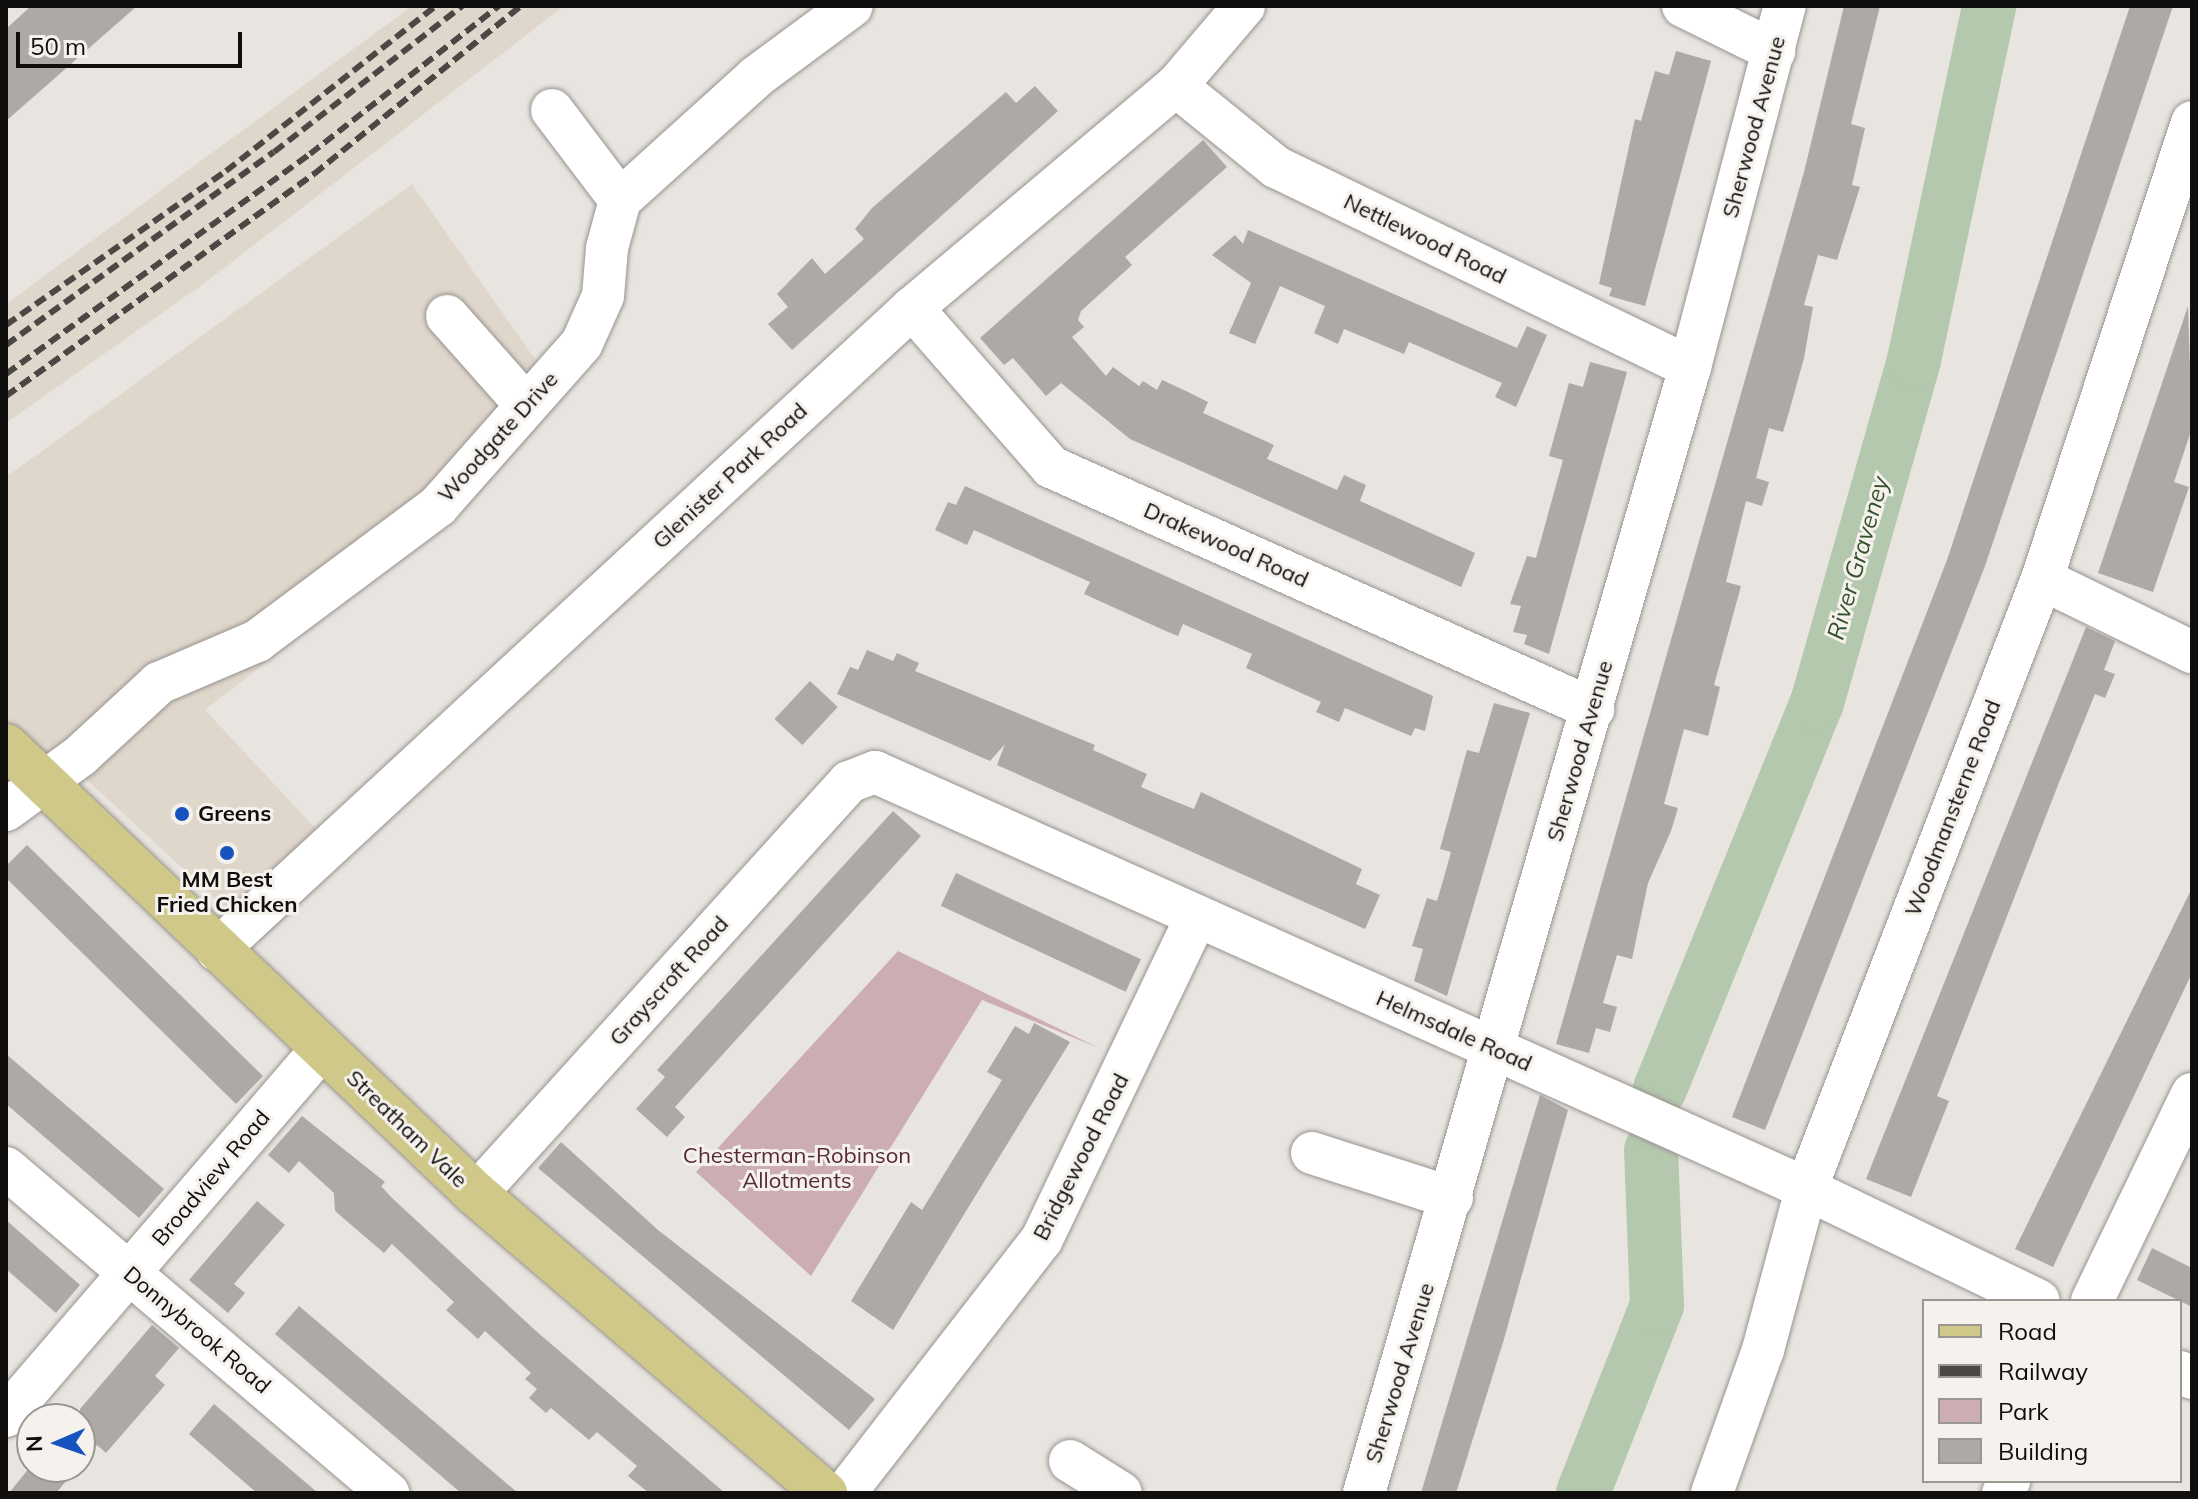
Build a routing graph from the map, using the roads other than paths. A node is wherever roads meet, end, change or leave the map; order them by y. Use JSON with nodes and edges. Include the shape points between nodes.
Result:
{"nodes":[{"id":1,"x":852,"y":6,"type":"edge"},
{"id":2,"x":1244,"y":6,"type":"edge"},
{"id":3,"x":1683,"y":6,"type":"edge"},
{"id":4,"x":1785,"y":6,"type":"edge"},
{"id":5,"x":1774,"y":51,"type":"junction"},
{"id":6,"x":1176,"y":86,"type":"junction"},
{"id":7,"x":552,"y":110,"type":"dead end"},
{"id":8,"x":2192,"y":122,"type":"edge"},
{"id":9,"x":620,"y":200,"type":"junction"},
{"id":10,"x":912,"y":308,"type":"junction"},
{"id":11,"x":447,"y":316,"type":"dead end"},
{"id":12,"x":1690,"y":367,"type":"junction"},
{"id":13,"x":526,"y":405,"type":"junction"},
{"id":14,"x":2042,"y":579,"type":"junction"},
{"id":15,"x":2192,"y":652,"type":"edge"},
{"id":16,"x":1593,"y":709,"type":"junction"},
{"id":17,"x":6,"y":746,"type":"edge"},
{"id":18,"x":865,"y":772,"type":"joint"},
{"id":19,"x":41,"y":783,"type":"junction"},
{"id":20,"x":6,"y":810,"type":"edge"},
{"id":21,"x":1197,"y":916,"type":"junction"},
{"id":22,"x":217,"y":950,"type":"junction"},
{"id":23,"x":322,"y":1048,"type":"junction"},
{"id":24,"x":1493,"y":1048,"type":"junction"},
{"id":25,"x":2192,"y":1094,"type":"edge"},
{"id":26,"x":1312,"y":1153,"type":"dead end"},
{"id":27,"x":6,"y":1168,"type":"edge"},
{"id":28,"x":1806,"y":1189,"type":"junction"},
{"id":29,"x":476,"y":1194,"type":"junction"},
{"id":30,"x":1452,"y":1198,"type":"junction"},
{"id":31,"x":130,"y":1273,"type":"junction"},
{"id":32,"x":2035,"y":1299,"type":"edge"},
{"id":33,"x":2093,"y":1299,"type":"edge"},
{"id":34,"x":6,"y":1416,"type":"edge"},
{"id":35,"x":1070,"y":1461,"type":"dead end"},
{"id":36,"x":825,"y":1492,"type":"edge"},
{"id":37,"x":388,"y":1493,"type":"edge"},
{"id":38,"x":1121,"y":1493,"type":"edge"},
{"id":39,"x":1364,"y":1493,"type":"edge"},
{"id":40,"x":1712,"y":1493,"type":"edge"}],
"edges":[{"from":1,"to":9,"type":"street","via":[[756,77]]},
{"from":2,"to":6,"type":"street","name":"Glenister Park Road"},
{"from":3,"to":5,"type":"street"},
{"from":4,"to":5,"type":"street","name":"Sherwood Avenue"},
{"from":5,"to":12,"type":"street","name":"Sherwood Avenue"},
{"from":6,"to":10,"type":"street","name":"Glenister Park Road"},
{"from":6,"to":12,"type":"street","name":"Nettlewood Road","via":[[1276,167]]},
{"from":7,"to":9,"type":"street"},
{"from":8,"to":14,"type":"street","name":"Woodmansterne Road"},
{"from":9,"to":13,"type":"street","name":"Woodgate Drive","via":[[607,248],[603,296],[582,343]]},
{"from":10,"to":16,"type":"street","name":"Drakewood Road","via":[[1051,467]]},
{"from":10,"to":22,"type":"street","name":"Glenister Park Road"},
{"from":11,"to":13,"type":"street"},
{"from":12,"to":16,"type":"street","name":"Sherwood Avenue"},
{"from":13,"to":19,"type":"street","name":"Woodgate Drive","via":[[438,506],[257,641],[159,683],[80,756]]},
{"from":14,"to":15,"type":"street"},
{"from":14,"to":28,"type":"street","name":"Woodmansterne Road"},
{"from":16,"to":24,"type":"street","name":"Sherwood Avenue"},
{"from":17,"to":19,"type":"main road","name":"Streatham Vale"},
{"from":18,"to":21,"type":"street","name":"Helmsdale Road","via":[[888,776]]},
{"from":18,"to":29,"type":"street","name":"Grayscroft Road","via":[[849,782]]},
{"from":19,"to":20,"type":"street","name":"Woodgate Drive"},
{"from":19,"to":22,"type":"main road","name":"Streatham Vale"},
{"from":21,"to":24,"type":"street","name":"Helmsdale Road"},
{"from":21,"to":36,"type":"street","name":"Bridgewood Road","via":[[1042,1239]]},
{"from":22,"to":23,"type":"main road","name":"Streatham Vale"},
{"from":23,"to":29,"type":"main road","name":"Streatham Vale"},
{"from":23,"to":31,"type":"street","name":"Broadview Road"},
{"from":24,"to":28,"type":"street","name":"Helmsdale Road"},
{"from":24,"to":30,"type":"street","name":"Sherwood Avenue"},
{"from":25,"to":33,"type":"street"},
{"from":26,"to":30,"type":"street"},
{"from":27,"to":31,"type":"street","name":"Donnybrook Road"},
{"from":28,"to":32,"type":"street","name":"Helmsdale Road"},
{"from":28,"to":40,"type":"street","name":"Woodmansterne Road","via":[[1763,1350]]},
{"from":29,"to":36,"type":"main road","name":"Streatham Vale"},
{"from":30,"to":39,"type":"street","name":"Sherwood Avenue"},
{"from":31,"to":34,"type":"street","name":"Broadview Road"},
{"from":31,"to":37,"type":"street","name":"Donnybrook Road"},
{"from":35,"to":38,"type":"street"}]}
